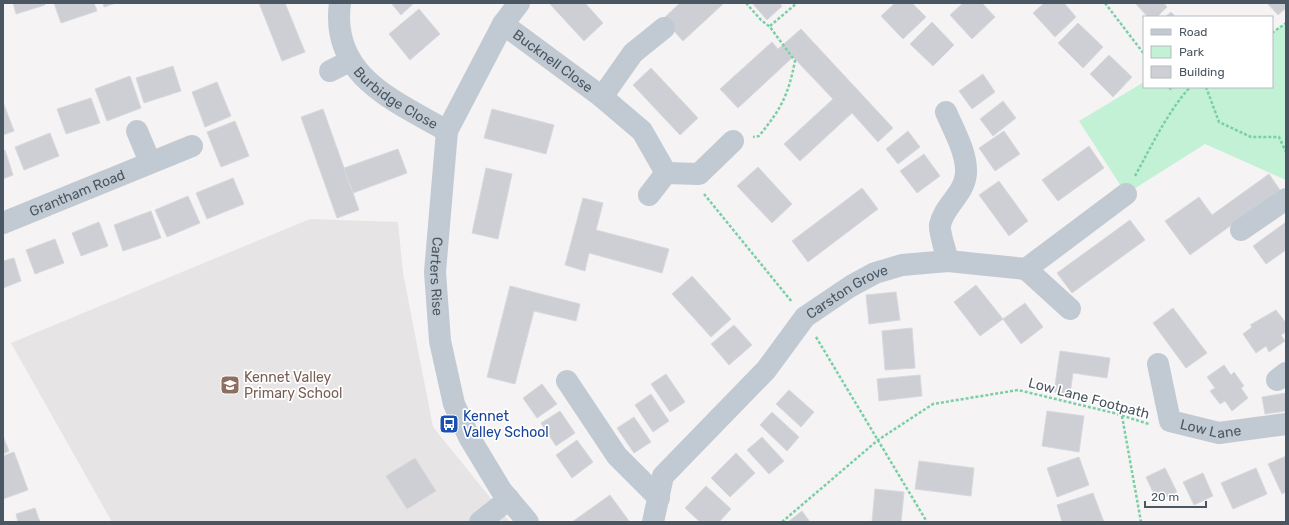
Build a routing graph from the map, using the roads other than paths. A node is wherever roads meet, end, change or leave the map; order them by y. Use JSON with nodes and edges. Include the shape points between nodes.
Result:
{"nodes":[{"id":1,"x":340,"y":3,"type":"edge"},
{"id":2,"x":519,"y":3,"type":"edge"},
{"id":3,"x":503,"y":24,"type":"junction"},
{"id":4,"x":664,"y":28,"type":"dead end"},
{"id":5,"x":350,"y":61,"type":"junction"},
{"id":6,"x":330,"y":71,"type":"dead end"},
{"id":7,"x":602,"y":97,"type":"junction"},
{"id":8,"x":946,"y":112,"type":"dead end"},
{"id":9,"x":137,"y":131,"type":"dead end"},
{"id":10,"x":447,"y":131,"type":"junction"},
{"id":11,"x":733,"y":141,"type":"road end"},
{"id":12,"x":192,"y":146,"type":"dead end"},
{"id":13,"x":150,"y":162,"type":"junction"},
{"id":14,"x":666,"y":174,"type":"junction"},
{"id":15,"x":1126,"y":194,"type":"road end"},
{"id":16,"x":649,"y":195,"type":"dead end"},
{"id":17,"x":1286,"y":199,"type":"edge"},
{"id":18,"x":3,"y":223,"type":"edge"},
{"id":19,"x":1241,"y":230,"type":"dead end"},
{"id":20,"x":948,"y":261,"type":"junction"},
{"id":21,"x":1026,"y":268,"type":"junction"},
{"id":22,"x":1070,"y":309,"type":"dead end"},
{"id":23,"x":1158,"y":364,"type":"dead end"},
{"id":24,"x":567,"y":381,"type":"dead end"},
{"id":25,"x":1286,"y":424,"type":"edge"},
{"id":26,"x":659,"y":498,"type":"junction"},
{"id":27,"x":509,"y":499,"type":"junction"},
{"id":28,"x":480,"y":522,"type":"edge"},
{"id":29,"x":528,"y":522,"type":"edge"},
{"id":30,"x":653,"y":522,"type":"edge"}],
"edges":[{"from":1,"to":5,"type":"street","name":"Burbidge Close","via":[[342,36]]},
{"from":2,"to":3,"type":"street","name":"Carters Rise"},
{"from":3,"to":7,"type":"street","name":"Bucknell Close"},
{"from":3,"to":10,"type":"street","name":"Carters Rise"},
{"from":4,"to":7,"type":"street","name":"Bucknell Close","via":[[633,53]]},
{"from":5,"to":6,"type":"street","name":"Burbidge Close"},
{"from":5,"to":10,"type":"street","name":"Burbidge Close","via":[[360,75],[390,99]]},
{"from":7,"to":14,"type":"street","name":"Bucknell Close","via":[[642,131]]},
{"from":8,"to":20,"type":"street","via":[[961,149],[966,174],[962,188],[940,226]]},
{"from":9,"to":13,"type":"street"},
{"from":10,"to":27,"type":"street","name":"Carters Rise","via":[[435,272],[440,341],[454,404],[469,437]]},
{"from":11,"to":14,"type":"street","via":[[699,174]]},
{"from":12,"to":13,"type":"street","name":"Grantham Road"},
{"from":13,"to":18,"type":"street","name":"Grantham Road"},
{"from":14,"to":16,"type":"street"},
{"from":15,"to":21,"type":"street"},
{"from":17,"to":19,"type":"street"},
{"from":20,"to":21,"type":"street","name":"Carston Grove"},
{"from":20,"to":26,"type":"street","name":"Carston Grove","via":[[902,265],[875,273],[805,317],[766,370],[664,476]]},
{"from":21,"to":22,"type":"street"},
{"from":23,"to":25,"type":"street","name":"Low Lane","via":[[1170,421],[1219,433]]},
{"from":24,"to":26,"type":"street","via":[[617,456]]},
{"from":26,"to":30,"type":"street","name":"Carston Grove"},
{"from":27,"to":28,"type":"street"},
{"from":27,"to":29,"type":"street","name":"Carters Rise"}]}
